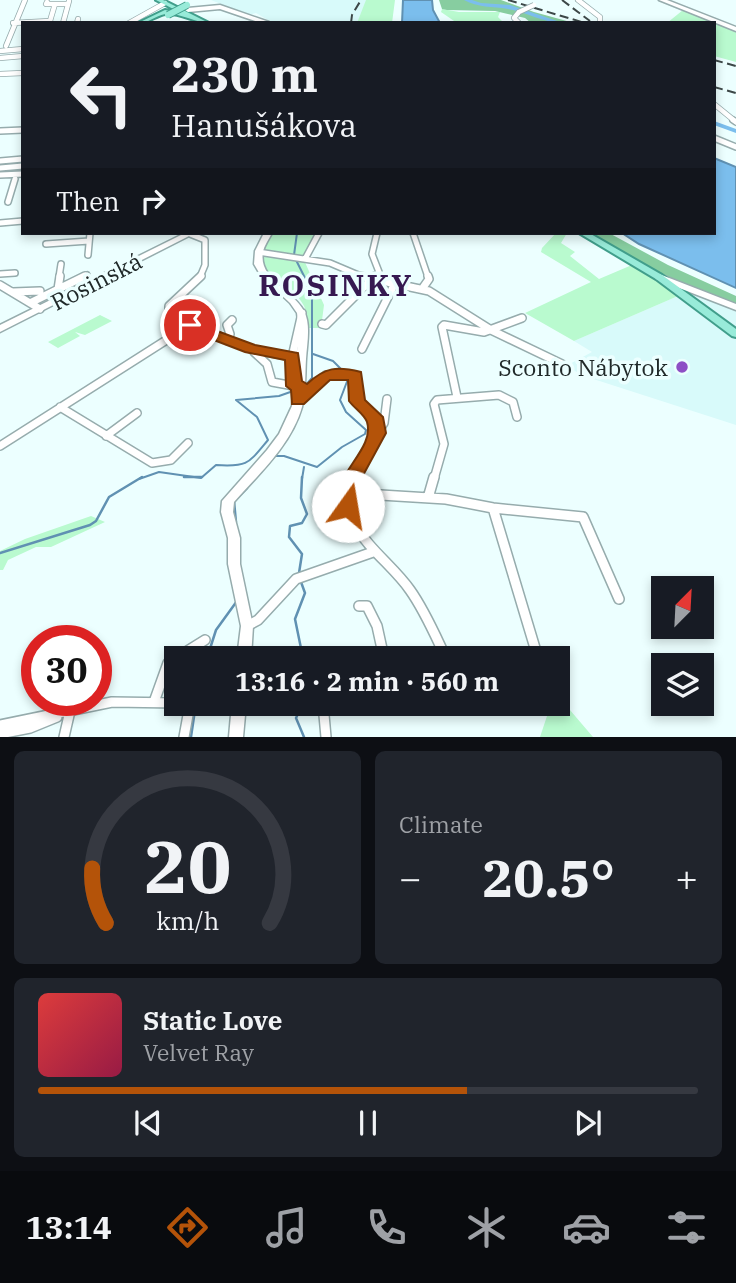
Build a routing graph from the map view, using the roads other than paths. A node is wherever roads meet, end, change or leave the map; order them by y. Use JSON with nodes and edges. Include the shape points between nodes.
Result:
{"nodes":[{"id":1,"x":25,"y":0,"type":"edge"},
{"id":2,"x":578,"y":0,"type":"edge"},
{"id":3,"x":662,"y":0,"type":"edge"},
{"id":4,"x":164,"y":1,"type":"edge"},
{"id":5,"x":47,"y":2,"type":"dead end"},
{"id":6,"x":69,"y":2,"type":"edge"},
{"id":7,"x":536,"y":2,"type":"edge"},
{"id":8,"x":55,"y":4,"type":"junction"},
{"id":9,"x":188,"y":5,"type":"edge"},
{"id":10,"x":179,"y":10,"type":"junction"},
{"id":11,"x":193,"y":17,"type":"junction"},
{"id":12,"x":50,"y":21,"type":"edge"},
{"id":13,"x":64,"y":21,"type":"edge"},
{"id":14,"x":132,"y":21,"type":"edge"},
{"id":15,"x":146,"y":21,"type":"edge"},
{"id":16,"x":154,"y":21,"type":"edge"},
{"id":17,"x":202,"y":21,"type":"edge"},
{"id":18,"x":208,"y":21,"type":"edge"},
{"id":19,"x":261,"y":21,"type":"edge"},
{"id":20,"x":517,"y":21,"type":"edge"},
{"id":21,"x":600,"y":21,"type":"edge"},
{"id":22,"x":716,"y":21,"type":"edge"},
{"id":23,"x":716,"y":21,"type":"edge"},
{"id":24,"x":21,"y":24,"type":"edge"},
{"id":25,"x":13,"y":25,"type":"junction"},
{"id":26,"x":21,"y":27,"type":"edge"},
{"id":27,"x":736,"y":29,"type":"edge"},
{"id":28,"x":2,"y":47,"type":"edge"},
{"id":29,"x":21,"y":47,"type":"edge"},
{"id":30,"x":21,"y":56,"type":"edge"},
{"id":31,"x":0,"y":58,"type":"edge"},
{"id":32,"x":21,"y":73,"type":"edge"},
{"id":33,"x":0,"y":74,"type":"edge"},
{"id":34,"x":716,"y":106,"type":"edge"},
{"id":35,"x":736,"y":122,"type":"edge"},
{"id":36,"x":21,"y":130,"type":"edge"},
{"id":37,"x":0,"y":131,"type":"edge"},
{"id":38,"x":716,"y":139,"type":"edge"},
{"id":39,"x":736,"y":147,"type":"edge"},
{"id":40,"x":21,"y":159,"type":"edge"},
{"id":41,"x":0,"y":161,"type":"edge"},
{"id":42,"x":19,"y":166,"type":"edge"},
{"id":43,"x":0,"y":167,"type":"edge"},
{"id":44,"x":0,"y":175,"type":"edge"},
{"id":45,"x":21,"y":175,"type":"edge"},
{"id":46,"x":14,"y":177,"type":"junction"},
{"id":47,"x":8,"y":202,"type":"dead end"},
{"id":48,"x":21,"y":221,"type":"edge"},
{"id":49,"x":0,"y":223,"type":"edge"},
{"id":50,"x":90,"y":235,"type":"edge"},
{"id":51,"x":187,"y":235,"type":"edge"},
{"id":52,"x":195,"y":235,"type":"edge"},
{"id":53,"x":267,"y":235,"type":"edge"},
{"id":54,"x":317,"y":235,"type":"edge"},
{"id":55,"x":377,"y":235,"type":"edge"},
{"id":56,"x":414,"y":235,"type":"edge"},
{"id":57,"x":586,"y":235,"type":"edge"},
{"id":58,"x":89,"y":241,"type":"junction"},
{"id":59,"x":47,"y":244,"type":"dead end"},
{"id":60,"x":258,"y":252,"type":"junction"},
{"id":61,"x":88,"y":255,"type":"dead end"},
{"id":62,"x":298,"y":258,"type":"junction"},
{"id":63,"x":61,"y":264,"type":"dead end"},
{"id":64,"x":15,"y":273,"type":"dead end"},
{"id":65,"x":0,"y":274,"type":"edge"},
{"id":66,"x":87,"y":275,"type":"dead end"},
{"id":67,"x":659,"y":277,"type":"junction"},
{"id":68,"x":369,"y":280,"type":"junction"},
{"id":69,"x":0,"y":285,"type":"edge"},
{"id":70,"x":394,"y":285,"type":"junction"},
{"id":71,"x":58,"y":289,"type":"junction"},
{"id":72,"x":422,"y":289,"type":"junction"},
{"id":73,"x":40,"y":291,"type":"dead end"},
{"id":74,"x":12,"y":292,"type":"junction"},
{"id":75,"x":709,"y":296,"type":"junction"},
{"id":76,"x":30,"y":303,"type":"junction"},
{"id":77,"x":694,"y":303,"type":"junction"},
{"id":78,"x":736,"y":307,"type":"edge"},
{"id":79,"x":40,"y":309,"type":"junction"},
{"id":80,"x":302,"y":313,"type":"junction"},
{"id":81,"x":522,"y":318,"type":"dead end"},
{"id":82,"x":232,"y":320,"type":"dead end"},
{"id":83,"x":322,"y":324,"type":"dead end"},
{"id":84,"x":190,"y":325,"type":"junction"},
{"id":85,"x":0,"y":330,"type":"edge"},
{"id":86,"x":491,"y":330,"type":"junction"},
{"id":87,"x":736,"y":334,"type":"edge"},
{"id":88,"x":229,"y":341,"type":"junction"},
{"id":89,"x":251,"y":349,"type":"junction"},
{"id":90,"x":362,"y":349,"type":"dead end"},
{"id":91,"x":292,"y":357,"type":"junction"},
{"id":92,"x":562,"y":364,"type":"dead end"},
{"id":93,"x":298,"y":390,"type":"junction"},
{"id":94,"x":457,"y":397,"type":"junction"},
{"id":95,"x":387,"y":399,"type":"dead end"},
{"id":96,"x":60,"y":407,"type":"junction"},
{"id":97,"x":137,"y":414,"type":"dead end"},
{"id":98,"x":517,"y":417,"type":"dead end"},
{"id":99,"x":377,"y":433,"type":"junction"},
{"id":100,"x":106,"y":436,"type":"junction"},
{"id":101,"x":188,"y":443,"type":"dead end"},
{"id":102,"x":0,"y":446,"type":"edge"},
{"id":103,"x":348,"y":493,"type":"junction"},
{"id":104,"x":428,"y":498,"type":"junction"},
{"id":105,"x":493,"y":508,"type":"junction"},
{"id":106,"x":373,"y":552,"type":"junction"},
{"id":107,"x":619,"y":599,"type":"dead end"},
{"id":108,"x":359,"y":606,"type":"dead end"},
{"id":109,"x":247,"y":625,"type":"junction"},
{"id":110,"x":205,"y":640,"type":"dead end"},
{"id":111,"x":245,"y":646,"type":"edge"},
{"id":112,"x":381,"y":646,"type":"edge"},
{"id":113,"x":440,"y":646,"type":"edge"},
{"id":114,"x":534,"y":646,"type":"edge"},
{"id":115,"x":112,"y":702,"type":"edge"},
{"id":116,"x":154,"y":702,"type":"junction"},
{"id":117,"x":164,"y":702,"type":"edge"},
{"id":118,"x":44,"y":716,"type":"edge"},
{"id":119,"x":59,"y":716,"type":"edge"},
{"id":120,"x":70,"y":716,"type":"edge"},
{"id":121,"x":190,"y":716,"type":"edge"},
{"id":122,"x":238,"y":716,"type":"edge"},
{"id":123,"x":324,"y":716,"type":"edge"},
{"id":124,"x":0,"y":724,"type":"edge"},
{"id":125,"x":0,"y":734,"type":"edge"},
{"id":126,"x":64,"y":737,"type":"edge"},
{"id":127,"x":184,"y":737,"type":"edge"},
{"id":128,"x":236,"y":737,"type":"edge"},
{"id":129,"x":326,"y":737,"type":"edge"}],
"edges":[{"from":1,"to":25,"type":"street"},
{"from":2,"to":21,"type":"street"},
{"from":3,"to":22,"type":"street"},
{"from":4,"to":9,"type":"main road"},
{"from":4,"to":10,"type":"main road"},
{"from":4,"to":14,"type":"street"},
{"from":5,"to":8,"type":"street"},
{"from":6,"to":8,"type":"street"},
{"from":6,"to":13,"type":"street"},
{"from":7,"to":20,"type":"street","bridge":true,"via":[[519,12],[514,18]]},
{"from":8,"to":12,"type":"street"},
{"from":9,"to":10,"type":"main road"},
{"from":9,"to":16,"type":"main road","bridge":true},
{"from":9,"to":18,"type":"main road"},
{"from":9,"to":19,"type":"street","via":[[220,7]]},
{"from":10,"to":11,"type":"main road"},
{"from":11,"to":15,"type":"main road","via":[[167,12]]},
{"from":11,"to":17,"type":"main road"},
{"from":23,"to":27,"type":"street"},
{"from":24,"to":25,"type":"street"},
{"from":25,"to":26,"type":"street"},
{"from":25,"to":28,"type":"street"},
{"from":28,"to":29,"type":"street"},
{"from":30,"to":31,"type":"street"},
{"from":32,"to":33,"type":"street"},
{"from":34,"to":35,"type":"street"},
{"from":36,"to":37,"type":"street"},
{"from":38,"to":39,"type":"street"},
{"from":40,"to":41,"type":"street"},
{"from":42,"to":43,"type":"street"},
{"from":42,"to":46,"type":"street","via":[[21,171]]},
{"from":44,"to":46,"type":"street"},
{"from":45,"to":46,"type":"street"},
{"from":46,"to":47,"type":"street"},
{"from":48,"to":49,"type":"street"},
{"from":50,"to":58,"type":"street"},
{"from":51,"to":79,"type":"street","name":"Rosinská"},
{"from":52,"to":84,"type":"street","via":[[205,240],[203,272],[197,284],[167,310],[169,316]]},
{"from":53,"to":60,"type":"street"},
{"from":54,"to":62,"type":"street"},
{"from":55,"to":68,"type":"street","via":[[372,254],[379,272]]},
{"from":56,"to":72,"type":"street","via":[[429,279]]},
{"from":57,"to":67,"type":"main road"},
{"from":58,"to":59,"type":"street"},
{"from":58,"to":61,"type":"street"},
{"from":60,"to":62,"type":"street"},
{"from":60,"to":80,"type":"street","via":[[261,272],[293,299]]},
{"from":62,"to":68,"type":"street","via":[[344,267]]},
{"from":63,"to":71,"type":"street"},
{"from":64,"to":65,"type":"street"},
{"from":66,"to":71,"type":"street"},
{"from":67,"to":75,"type":"street"},
{"from":67,"to":77,"type":"main road"},
{"from":68,"to":70,"type":"street"},
{"from":68,"to":83,"type":"street","via":[[340,313]]},
{"from":69,"to":74,"type":"street"},
{"from":70,"to":72,"type":"street"},
{"from":70,"to":90,"type":"street"},
{"from":71,"to":76,"type":"street"},
{"from":72,"to":86,"type":"street"},
{"from":73,"to":74,"type":"street"},
{"from":74,"to":76,"type":"street"},
{"from":75,"to":77,"type":"street"},
{"from":75,"to":78,"type":"street"},
{"from":76,"to":79,"type":"street"},
{"from":77,"to":87,"type":"main road"},
{"from":79,"to":85,"type":"street","name":"Rosinská"},
{"from":80,"to":91,"type":"street"},
{"from":80,"to":93,"type":"street"},
{"from":81,"to":86,"type":"street"},
{"from":82,"to":88,"type":"street","via":[[227,325]]},
{"from":84,"to":88,"type":"street"},
{"from":84,"to":96,"type":"street"},
{"from":86,"to":92,"type":"street"},
{"from":86,"to":94,"type":"street","via":[[442,327]]},
{"from":88,"to":89,"type":"street"},
{"from":89,"to":91,"type":"street"},
{"from":89,"to":93,"type":"street","via":[[267,364],[272,382]]},
{"from":91,"to":93,"type":"street"},
{"from":93,"to":99,"type":"street","via":[[326,374],[355,376],[357,401],[374,417]]},
{"from":93,"to":109,"type":"street","via":[[284,435],[228,500],[234,564]]},
{"from":94,"to":98,"type":"street","via":[[509,398]]},
{"from":94,"to":104,"type":"street","via":[[434,404],[443,444]]},
{"from":95,"to":99,"type":"street","via":[[384,423]]},
{"from":96,"to":100,"type":"street"},
{"from":96,"to":102,"type":"street"},
{"from":97,"to":100,"type":"street"},
{"from":99,"to":103,"type":"street"},
{"from":100,"to":101,"type":"street","via":[[152,463],[171,460]]},
{"from":103,"to":104,"type":"street"},
{"from":103,"to":106,"type":"street","via":[[357,530]]},
{"from":104,"to":105,"type":"street"},
{"from":105,"to":107,"type":"street","via":[[583,517]]},
{"from":105,"to":114,"type":"street"},
{"from":106,"to":109,"type":"street","via":[[299,577],[258,620]]},
{"from":106,"to":113,"type":"street","via":[[386,559],[411,591]]},
{"from":108,"to":112,"type":"street","via":[[367,606]]},
{"from":109,"to":111,"type":"street"},
{"from":110,"to":116,"type":"street","via":[[168,663]]},
{"from":115,"to":116,"type":"street"},
{"from":116,"to":117,"type":"street"},
{"from":118,"to":124,"type":"street"},
{"from":119,"to":125,"type":"street"},
{"from":120,"to":126,"type":"street"},
{"from":121,"to":127,"type":"street"},
{"from":122,"to":128,"type":"street"},
{"from":123,"to":129,"type":"street"}]}
